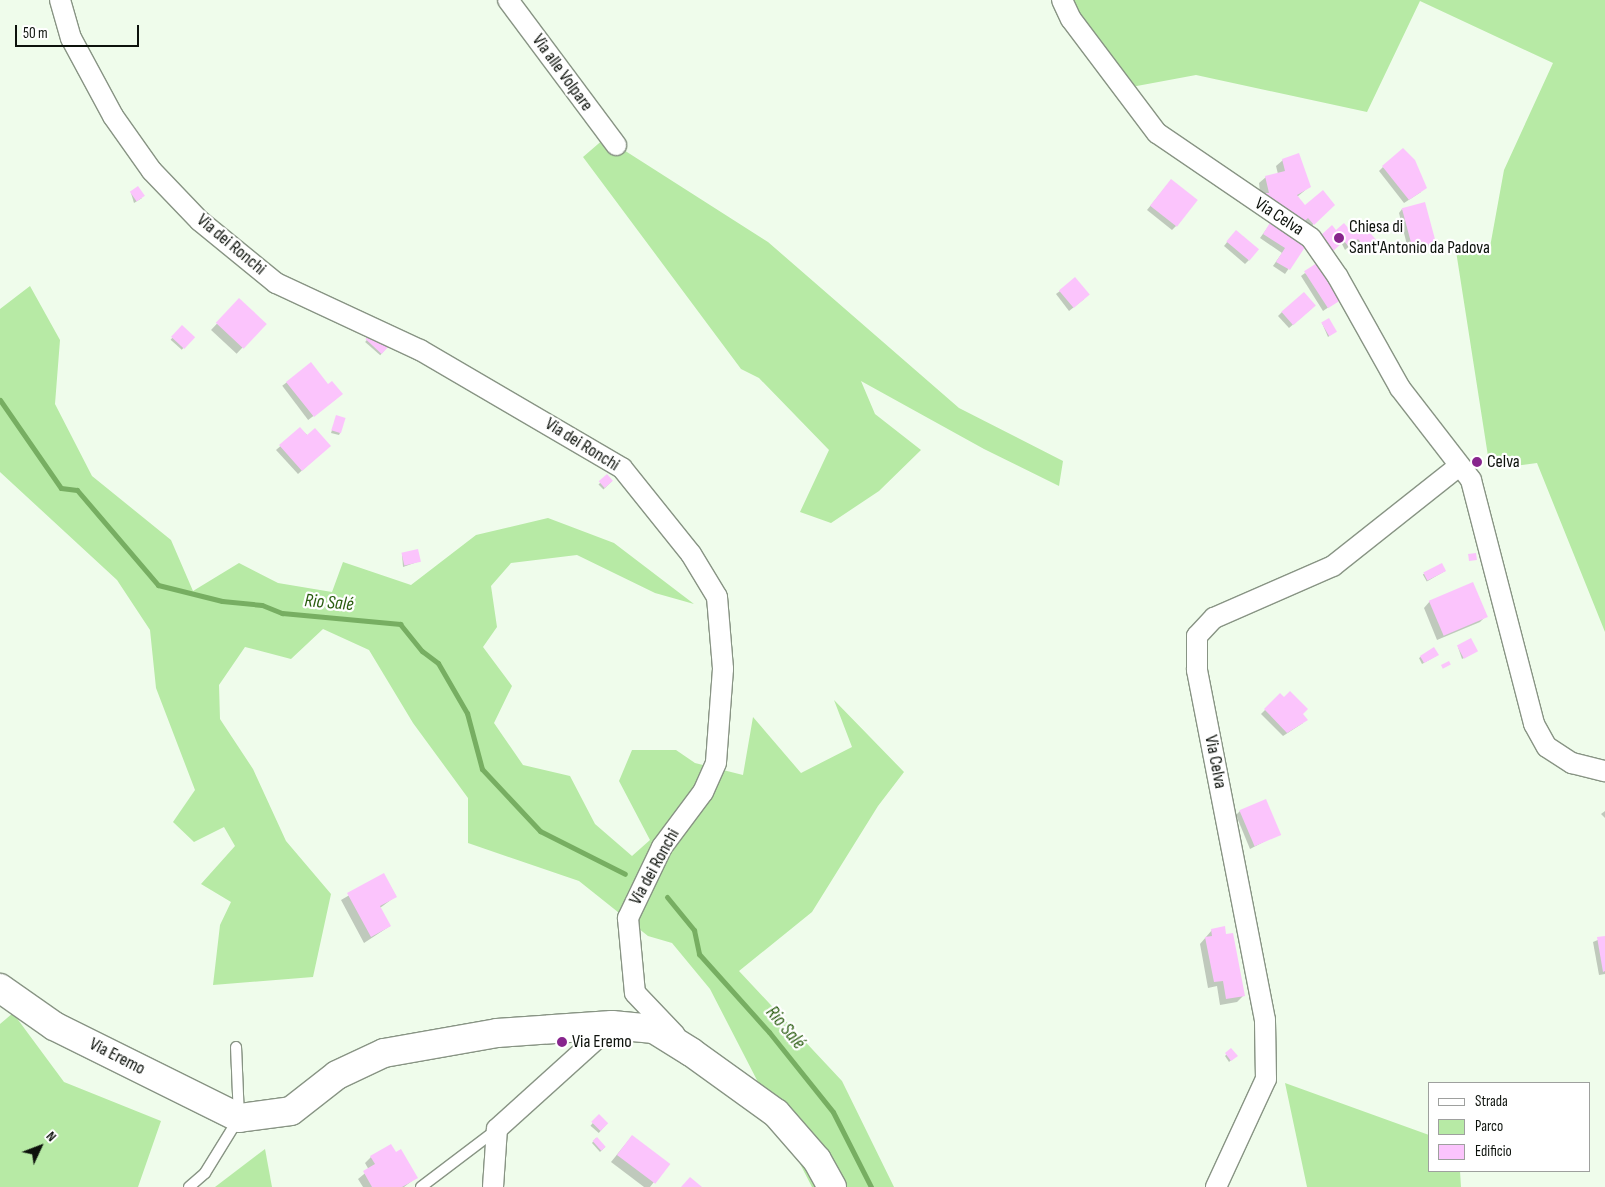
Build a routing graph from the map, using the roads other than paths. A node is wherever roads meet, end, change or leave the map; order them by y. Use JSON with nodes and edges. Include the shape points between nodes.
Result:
{"nodes":[{"id":1,"x":60,"y":0,"type":"edge"},
{"id":2,"x":508,"y":0,"type":"edge"},
{"id":3,"x":1062,"y":0,"type":"edge"},
{"id":4,"x":616,"y":144,"type":"dead end"},
{"id":5,"x":1458,"y":467,"type":"junction"},
{"id":6,"x":1605,"y":771,"type":"edge"},
{"id":7,"x":0,"y":988,"type":"edge"},
{"id":8,"x":612,"y":1025,"type":"junction"},
{"id":9,"x":236,"y":1047,"type":"dead end"},
{"id":10,"x":691,"y":1052,"type":"junction"},
{"id":11,"x":239,"y":1118,"type":"junction"},
{"id":12,"x":497,"y":1129,"type":"junction"},
{"id":13,"x":189,"y":1187,"type":"edge"},
{"id":14,"x":421,"y":1187,"type":"edge"},
{"id":15,"x":493,"y":1187,"type":"edge"},
{"id":16,"x":832,"y":1187,"type":"edge"},
{"id":17,"x":1216,"y":1187,"type":"edge"}],
"edges":[{"from":1,"to":10,"type":"street","name":"Via dei Ronchi","via":[[71,38],[113,116],[152,170],[200,221],[276,283],[420,350],[622,468],[691,554],[717,597],[723,669],[716,763],[703,792],[662,847],[628,918],[635,993]]},
{"from":2,"to":4,"type":"street","name":"Via alle Volpare"},
{"from":3,"to":5,"type":"street","name":"Via Celva","via":[[1070,19],[1157,133],[1311,238],[1338,277],[1400,388]]},
{"from":5,"to":6,"type":"street","name":"Via Celva","via":[[1471,480],[1534,724],[1547,748],[1572,763]]},
{"from":5,"to":17,"type":"street","name":"Via Celva","via":[[1333,566],[1214,618],[1197,636],[1197,670],[1265,1020],[1266,1079]]},
{"from":7,"to":11,"type":"street","name":"Via Eremo","via":[[54,1026]]},
{"from":8,"to":10,"type":"street","via":[[654,1029]]},
{"from":8,"to":11,"type":"street","via":[[497,1034],[384,1052],[337,1076],[291,1111]]},
{"from":8,"to":12,"type":"street"},
{"from":9,"to":11,"type":"lane"},
{"from":10,"to":16,"type":"street","via":[[776,1113],[817,1160]]},
{"from":11,"to":13,"type":"lane","via":[[205,1173]]},
{"from":12,"to":14,"type":"lane"},
{"from":12,"to":15,"type":"street"}]}
